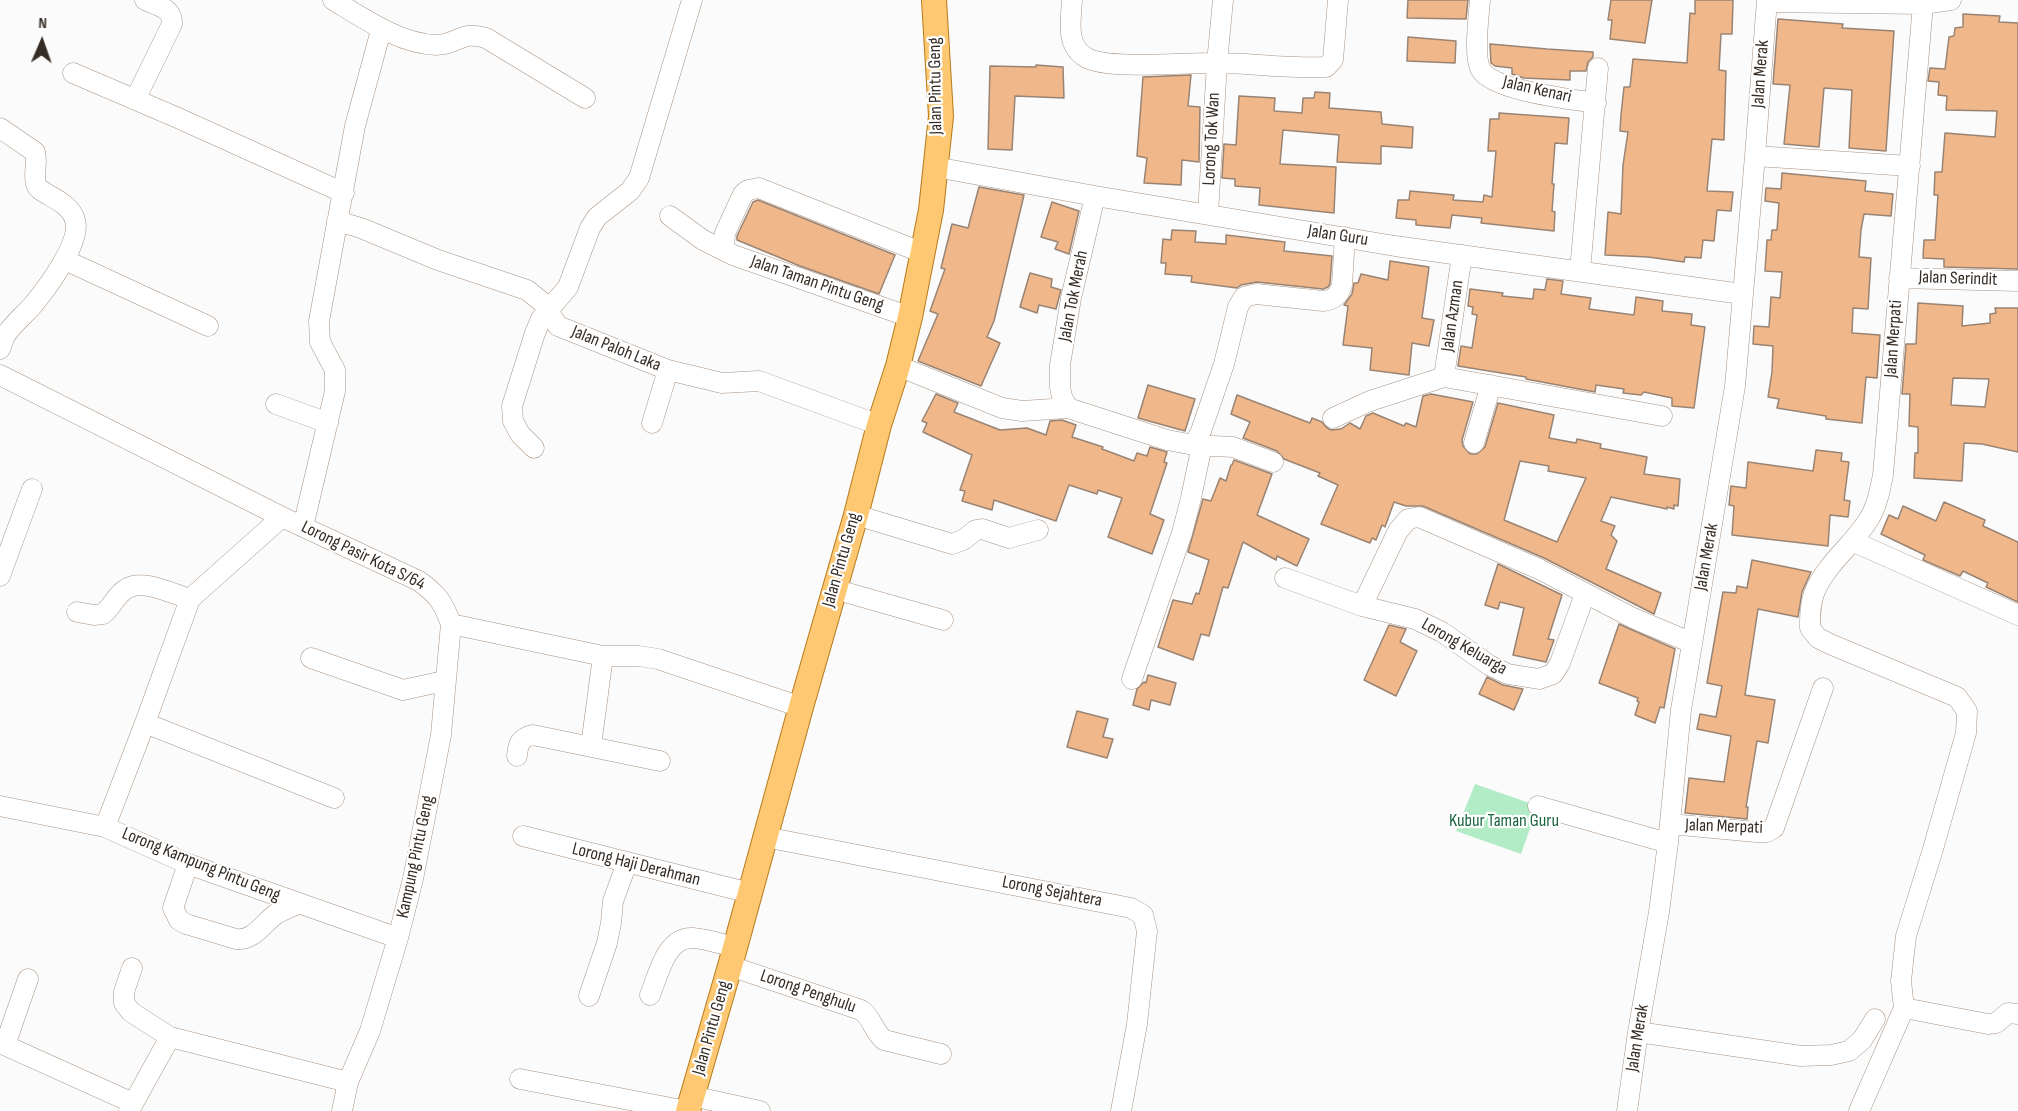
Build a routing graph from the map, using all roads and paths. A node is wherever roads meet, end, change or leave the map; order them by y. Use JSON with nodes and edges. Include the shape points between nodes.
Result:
{"nodes":[{"id":1,"x":145,"y":0,"type":"edge"},
{"id":2,"x":333,"y":0,"type":"edge"},
{"id":3,"x":692,"y":0,"type":"edge"},
{"id":4,"x":934,"y":0,"type":"edge"},
{"id":5,"x":1072,"y":0,"type":"edge"},
{"id":6,"x":1223,"y":0,"type":"edge"},
{"id":7,"x":1338,"y":0,"type":"edge"},
{"id":8,"x":1480,"y":0,"type":"edge"},
{"id":9,"x":1951,"y":0,"type":"edge"},
{"id":10,"x":1767,"y":1,"type":"edge"},
{"id":11,"x":1923,"y":4,"type":"junction"},
{"id":12,"x":381,"y":30,"type":"junction"},
{"id":13,"x":1217,"y":63,"type":"junction"},
{"id":14,"x":1598,"y":68,"type":"dead end"},
{"id":15,"x":73,"y":73,"type":"dead end"},
{"id":16,"x":585,"y":98,"type":"dead end"},
{"id":17,"x":135,"y":99,"type":"junction"},
{"id":18,"x":1596,"y":103,"type":"junction"},
{"id":19,"x":0,"y":128,"type":"edge"},
{"id":20,"x":1755,"y":156,"type":"junction"},
{"id":21,"x":1910,"y":166,"type":"junction"},
{"id":22,"x":935,"y":167,"type":"junction"},
{"id":23,"x":344,"y":193,"type":"junction"},
{"id":24,"x":1095,"y":196,"type":"junction"},
{"id":25,"x":1208,"y":214,"type":"junction"},
{"id":26,"x":670,"y":216,"type":"dead end"},
{"id":27,"x":337,"y":221,"type":"junction"},
{"id":28,"x":1345,"y":237,"type":"junction"},
{"id":29,"x":724,"y":250,"type":"junction"},
{"id":30,"x":923,"y":253,"type":"junction"},
{"id":31,"x":1462,"y":255,"type":"junction"},
{"id":32,"x":65,"y":260,"type":"junction"},
{"id":33,"x":1581,"y":271,"type":"junction"},
{"id":34,"x":1899,"y":278,"type":"junction"},
{"id":35,"x":2018,"y":281,"type":"edge"},
{"id":36,"x":1742,"y":294,"type":"junction"},
{"id":37,"x":548,"y":311,"type":"junction"},
{"id":38,"x":910,"y":317,"type":"junction"},
{"id":39,"x":208,"y":326,"type":"dead end"},
{"id":40,"x":2,"y":340,"type":"edge"},
{"id":41,"x":898,"y":366,"type":"junction"},
{"id":42,"x":668,"y":370,"type":"junction"},
{"id":43,"x":0,"y":375,"type":"edge"},
{"id":44,"x":1444,"y":377,"type":"junction"},
{"id":45,"x":1491,"y":385,"type":"junction"},
{"id":46,"x":1065,"y":402,"type":"junction"},
{"id":47,"x":276,"y":404,"type":"dead end"},
{"id":48,"x":1662,"y":416,"type":"dead end"},
{"id":49,"x":1333,"y":418,"type":"dead end"},
{"id":50,"x":328,"y":423,"type":"junction"},
{"id":51,"x":652,"y":423,"type":"dead end"},
{"id":52,"x":879,"y":425,"type":"junction"},
{"id":53,"x":1474,"y":443,"type":"dead end"},
{"id":54,"x":1198,"y":445,"type":"junction"},
{"id":55,"x":534,"y":448,"type":"dead end"},
{"id":56,"x":1273,"y":462,"type":"dead end"},
{"id":57,"x":32,"y":489,"type":"dead end"},
{"id":58,"x":856,"y":515,"type":"junction"},
{"id":59,"x":282,"y":517,"type":"junction"},
{"id":60,"x":303,"y":527,"type":"junction"},
{"id":61,"x":1038,"y":530,"type":"dead end"},
{"id":62,"x":1852,"y":541,"type":"junction"},
{"id":63,"x":4,"y":551,"type":"edge"},
{"id":64,"x":0,"y":576,"type":"edge"},
{"id":65,"x":1285,"y":578,"type":"dead end"},
{"id":66,"x":834,"y":589,"type":"junction"},
{"id":67,"x":1585,"y":594,"type":"junction"},
{"id":68,"x":190,"y":599,"type":"junction"},
{"id":69,"x":1362,"y":606,"type":"junction"},
{"id":70,"x":77,"y":612,"type":"dead end"},
{"id":71,"x":2018,"y":615,"type":"edge"},
{"id":72,"x":943,"y":620,"type":"dead end"},
{"id":73,"x":451,"y":624,"type":"junction"},
{"id":74,"x":1692,"y":643,"type":"junction"},
{"id":75,"x":603,"y":656,"type":"junction"},
{"id":76,"x":311,"y":658,"type":"dead end"},
{"id":77,"x":1132,"y":679,"type":"dead end"},
{"id":78,"x":444,"y":681,"type":"junction"},
{"id":79,"x":1823,"y":688,"type":"dead end"},
{"id":80,"x":801,"y":706,"type":"junction"},
{"id":81,"x":145,"y":723,"type":"junction"},
{"id":82,"x":591,"y":746,"type":"junction"},
{"id":83,"x":516,"y":756,"type":"dead end"},
{"id":84,"x":660,"y":761,"type":"dead end"},
{"id":85,"x":334,"y":798,"type":"dead end"},
{"id":86,"x":0,"y":806,"type":"edge"},
{"id":87,"x":1538,"y":806,"type":"dead end"},
{"id":88,"x":105,"y":826,"type":"junction"},
{"id":89,"x":1669,"y":834,"type":"junction"},
{"id":90,"x":523,"y":836,"type":"dead end"},
{"id":91,"x":765,"y":837,"type":"junction"},
{"id":92,"x":627,"y":863,"type":"junction"},
{"id":93,"x":188,"y":864,"type":"junction"},
{"id":94,"x":750,"y":893,"type":"junction"},
{"id":95,"x":298,"y":903,"type":"junction"},
{"id":96,"x":398,"y":938,"type":"junction"},
{"id":97,"x":733,"y":956,"type":"junction"},
{"id":98,"x":132,"y":969,"type":"dead end"},
{"id":99,"x":28,"y":979,"type":"dead end"},
{"id":100,"x":650,"y":995,"type":"dead end"},
{"id":101,"x":589,"y":996,"type":"dead end"},
{"id":102,"x":1904,"y":1008,"type":"junction"},
{"id":103,"x":2018,"y":1014,"type":"edge"},
{"id":104,"x":1875,"y":1020,"type":"dead end"},
{"id":105,"x":1638,"y":1032,"type":"junction"},
{"id":106,"x":170,"y":1037,"type":"junction"},
{"id":107,"x":2,"y":1044,"type":"edge"},
{"id":108,"x":941,"y":1054,"type":"dead end"},
{"id":109,"x":520,"y":1079,"type":"dead end"},
{"id":110,"x":348,"y":1082,"type":"junction"},
{"id":111,"x":689,"y":1106,"type":"edge"},
{"id":112,"x":131,"y":1107,"type":"edge"},
{"id":113,"x":342,"y":1111,"type":"edge"},
{"id":114,"x":760,"y":1111,"type":"edge"},
{"id":115,"x":1121,"y":1111,"type":"edge"},
{"id":116,"x":1627,"y":1111,"type":"edge"},
{"id":117,"x":1859,"y":1111,"type":"edge"}],
"edges":[{"from":1,"to":17,"type":"street","via":[[168,10],[172,24]]},
{"from":2,"to":12,"type":"street"},
{"from":3,"to":37,"type":"street","via":[[639,178],[630,191],[597,217],[568,287]]},
{"from":4,"to":22,"type":"main road","name":"Jalan Pintu Geng","via":[[941,116]]},
{"from":5,"to":13,"type":"street","via":[[1073,44],[1088,58],[1107,64]]},
{"from":6,"to":13,"type":"street","name":"Lorong Tok Wan"},
{"from":7,"to":13,"type":"street","via":[[1335,50],[1326,67]]},
{"from":8,"to":18,"type":"street","name":"Jalan Kenari","via":[[1478,62],[1490,78],[1548,96]]},
{"from":9,"to":11,"type":"street"},
{"from":10,"to":11,"type":"street"},
{"from":10,"to":20,"type":"street","name":"Jalan Merak"},
{"from":11,"to":21,"type":"street","name":"Jalan Merpati"},
{"from":12,"to":16,"type":"street","via":[[438,45],[476,35]]},
{"from":12,"to":23,"type":"street","via":[[355,126]]},
{"from":13,"to":25,"type":"street","name":"Lorong Tok Wan"},
{"from":14,"to":18,"type":"street","name":"Jalan Kenari"},
{"from":15,"to":17,"type":"street"},
{"from":17,"to":23,"type":"street"},
{"from":18,"to":33,"type":"street","name":"Jalan Kenari"},
{"from":19,"to":32,"type":"street","via":[[35,152],[36,185],[62,202],[75,220],[76,232]]},
{"from":20,"to":21,"type":"street"},
{"from":20,"to":36,"type":"street","name":"Jalan Merak"},
{"from":21,"to":34,"type":"street","name":"Jalan Merpati"},
{"from":22,"to":24,"type":"street","name":"Jalan Guru"},
{"from":22,"to":30,"type":"main road","name":"Jalan Pintu Geng"},
{"from":23,"to":27,"type":"street"},
{"from":24,"to":25,"type":"street","name":"Jalan Guru"},
{"from":24,"to":46,"type":"street","name":"Jalan Tok Merah","via":[[1060,365]]},
{"from":25,"to":28,"type":"street","name":"Jalan Guru"},
{"from":26,"to":29,"type":"street","name":"Jalan Taman Pintu Geng"},
{"from":27,"to":37,"type":"street","name":"Jalan Paloh Laka","via":[[527,290]]},
{"from":27,"to":50,"type":"street","via":[[319,321],[320,342],[335,370]]},
{"from":28,"to":31,"type":"street","name":"Jalan Guru"},
{"from":28,"to":54,"type":"street","via":[[1342,285],[1336,297],[1323,301],[1250,294],[1240,301]]},
{"from":29,"to":30,"type":"street","via":[[724,233],[743,194],[759,188]]},
{"from":29,"to":38,"type":"street","name":"Jalan Taman Pintu Geng"},
{"from":30,"to":38,"type":"main road","name":"Jalan Pintu Geng"},
{"from":31,"to":33,"type":"street","name":"Jalan Guru"},
{"from":31,"to":44,"type":"street","name":"Jalan Azman"},
{"from":32,"to":39,"type":"street"},
{"from":32,"to":40,"type":"street"},
{"from":33,"to":36,"type":"street","name":"Jalan Guru"},
{"from":34,"to":35,"type":"street","name":"Jalan Serindit"},
{"from":34,"to":62,"type":"street","name":"Jalan Merpati","via":[[1883,475],[1869,519]]},
{"from":36,"to":74,"type":"street","name":"Jalan Merak","via":[[1735,386]]},
{"from":37,"to":42,"type":"street","name":"Jalan Paloh Laka","via":[[561,328]]},
{"from":37,"to":55,"type":"street","via":[[535,333],[512,406],[513,421]]},
{"from":38,"to":41,"type":"main road","name":"Jalan Pintu Geng"},
{"from":41,"to":46,"type":"street","via":[[1002,408],[1022,411]]},
{"from":41,"to":52,"type":"main road","name":"Jalan Pintu Geng"},
{"from":42,"to":51,"type":"street"},
{"from":42,"to":52,"type":"street","name":"Jalan Paloh Laka","via":[[719,382],[757,381]]},
{"from":43,"to":59,"type":"street","name":"Lorong Pasir Kota S/64"},
{"from":44,"to":45,"type":"street"},
{"from":44,"to":49,"type":"street","via":[[1370,401]]},
{"from":45,"to":48,"type":"street"},
{"from":45,"to":53,"type":"street"},
{"from":46,"to":54,"type":"street","via":[[1167,440]]},
{"from":47,"to":50,"type":"street"},
{"from":50,"to":60,"type":"street"},
{"from":52,"to":58,"type":"main road","name":"Jalan Pintu Geng"},
{"from":54,"to":56,"type":"street","via":[[1233,447]]},
{"from":54,"to":77,"type":"street","via":[[1182,533]]},
{"from":57,"to":63,"type":"street"},
{"from":58,"to":61,"type":"street","via":[[952,544],[982,529],[1009,538]]},
{"from":58,"to":66,"type":"main road","name":"Jalan Pintu Geng"},
{"from":59,"to":60,"type":"street","name":"Lorong Pasir Kota S/64"},
{"from":59,"to":68,"type":"street"},
{"from":60,"to":73,"type":"street","name":"Lorong Pasir Kota S/64","via":[[419,581],[435,592]]},
{"from":62,"to":71,"type":"street"},
{"from":62,"to":102,"type":"street","name":"Jalan Merpati","via":[[1829,567],[1815,592],[1810,628],[1830,644],[1957,697],[1967,711],[1966,733],[1906,936],[1901,981]]},
{"from":63,"to":64,"type":"street"},
{"from":65,"to":69,"type":"street","name":"Lorong Keluarga"},
{"from":66,"to":72,"type":"street"},
{"from":66,"to":80,"type":"main road","name":"Jalan Pintu Geng"},
{"from":67,"to":69,"type":"street","via":[[1539,569],[1426,519],[1413,517],[1398,531]]},
{"from":67,"to":69,"type":"street","name":"Lorong Keluarga","via":[[1560,663],[1553,674],[1539,679],[1509,674],[1489,665],[1415,618]]},
{"from":67,"to":74,"type":"street"},
{"from":68,"to":70,"type":"street","via":[[135,585],[126,589],[103,614]]},
{"from":68,"to":81,"type":"street"},
{"from":73,"to":75,"type":"street"},
{"from":73,"to":78,"type":"street","name":"Kampung Pintu Geng"},
{"from":74,"to":89,"type":"street","name":"Jalan Merak"},
{"from":75,"to":80,"type":"street","via":[[658,659]]},
{"from":75,"to":82,"type":"street"},
{"from":76,"to":78,"type":"street","via":[[404,690]]},
{"from":78,"to":96,"type":"street","name":"Kampung Pintu Geng","via":[[441,735]]},
{"from":79,"to":89,"type":"street","name":"Jalan Merpati","via":[[1774,828],[1767,832]]},
{"from":80,"to":91,"type":"main road","name":"Jalan Pintu Geng"},
{"from":81,"to":85,"type":"street"},
{"from":81,"to":88,"type":"street"},
{"from":82,"to":83,"type":"street","via":[[533,735],[518,744]]},
{"from":82,"to":84,"type":"street"},
{"from":86,"to":88,"type":"street","name":"Lorong Kampung Pintu Geng"},
{"from":87,"to":89,"type":"street"},
{"from":88,"to":93,"type":"street","name":"Lorong Kampung Pintu Geng"},
{"from":89,"to":105,"type":"street","name":"Jalan Merak"},
{"from":90,"to":92,"type":"street","name":"Lorong Haji Derahman"},
{"from":91,"to":94,"type":"main road","name":"Jalan Pintu Geng"},
{"from":91,"to":115,"type":"street","name":"Lorong Sejahtera","via":[[1131,908],[1143,915],[1147,931],[1137,1024]]},
{"from":92,"to":94,"type":"street","name":"Lorong Haji Derahman"},
{"from":92,"to":101,"type":"street","via":[[612,901],[608,943]]},
{"from":93,"to":95,"type":"street","name":"Lorong Kampung Pintu Geng"},
{"from":93,"to":95,"type":"street","via":[[173,908],[179,921],[186,924],[245,939]]},
{"from":94,"to":97,"type":"main road","name":"Jalan Pintu Geng"},
{"from":95,"to":96,"type":"street","name":"Lorong Kampung Pintu Geng"},
{"from":96,"to":110,"type":"street","name":"Kampung Pintu Geng","via":[[370,1031]]},
{"from":97,"to":100,"type":"street","name":"Lorong Penghulu","via":[[693,938],[681,939],[671,949]]},
{"from":97,"to":108,"type":"street","name":"Lorong Penghulu","via":[[861,1010],[884,1040]]},
{"from":97,"to":111,"type":"main road","name":"Jalan Pintu Geng"},
{"from":98,"to":106,"type":"street","via":[[124,1003],[131,1012]]},
{"from":99,"to":107,"type":"street"},
{"from":102,"to":103,"type":"street","via":[[1988,1024],[2008,1013]]},
{"from":102,"to":117,"type":"street"},
{"from":104,"to":105,"type":"street","via":[[1849,1051],[1831,1055],[1801,1056]]},
{"from":105,"to":116,"type":"street","name":"Jalan Merak"},
{"from":106,"to":110,"type":"street"},
{"from":106,"to":112,"type":"street"},
{"from":107,"to":112,"type":"street"},
{"from":109,"to":111,"type":"street"},
{"from":110,"to":113,"type":"street","name":"Kampung Pintu Geng"},
{"from":111,"to":114,"type":"street"}]}
